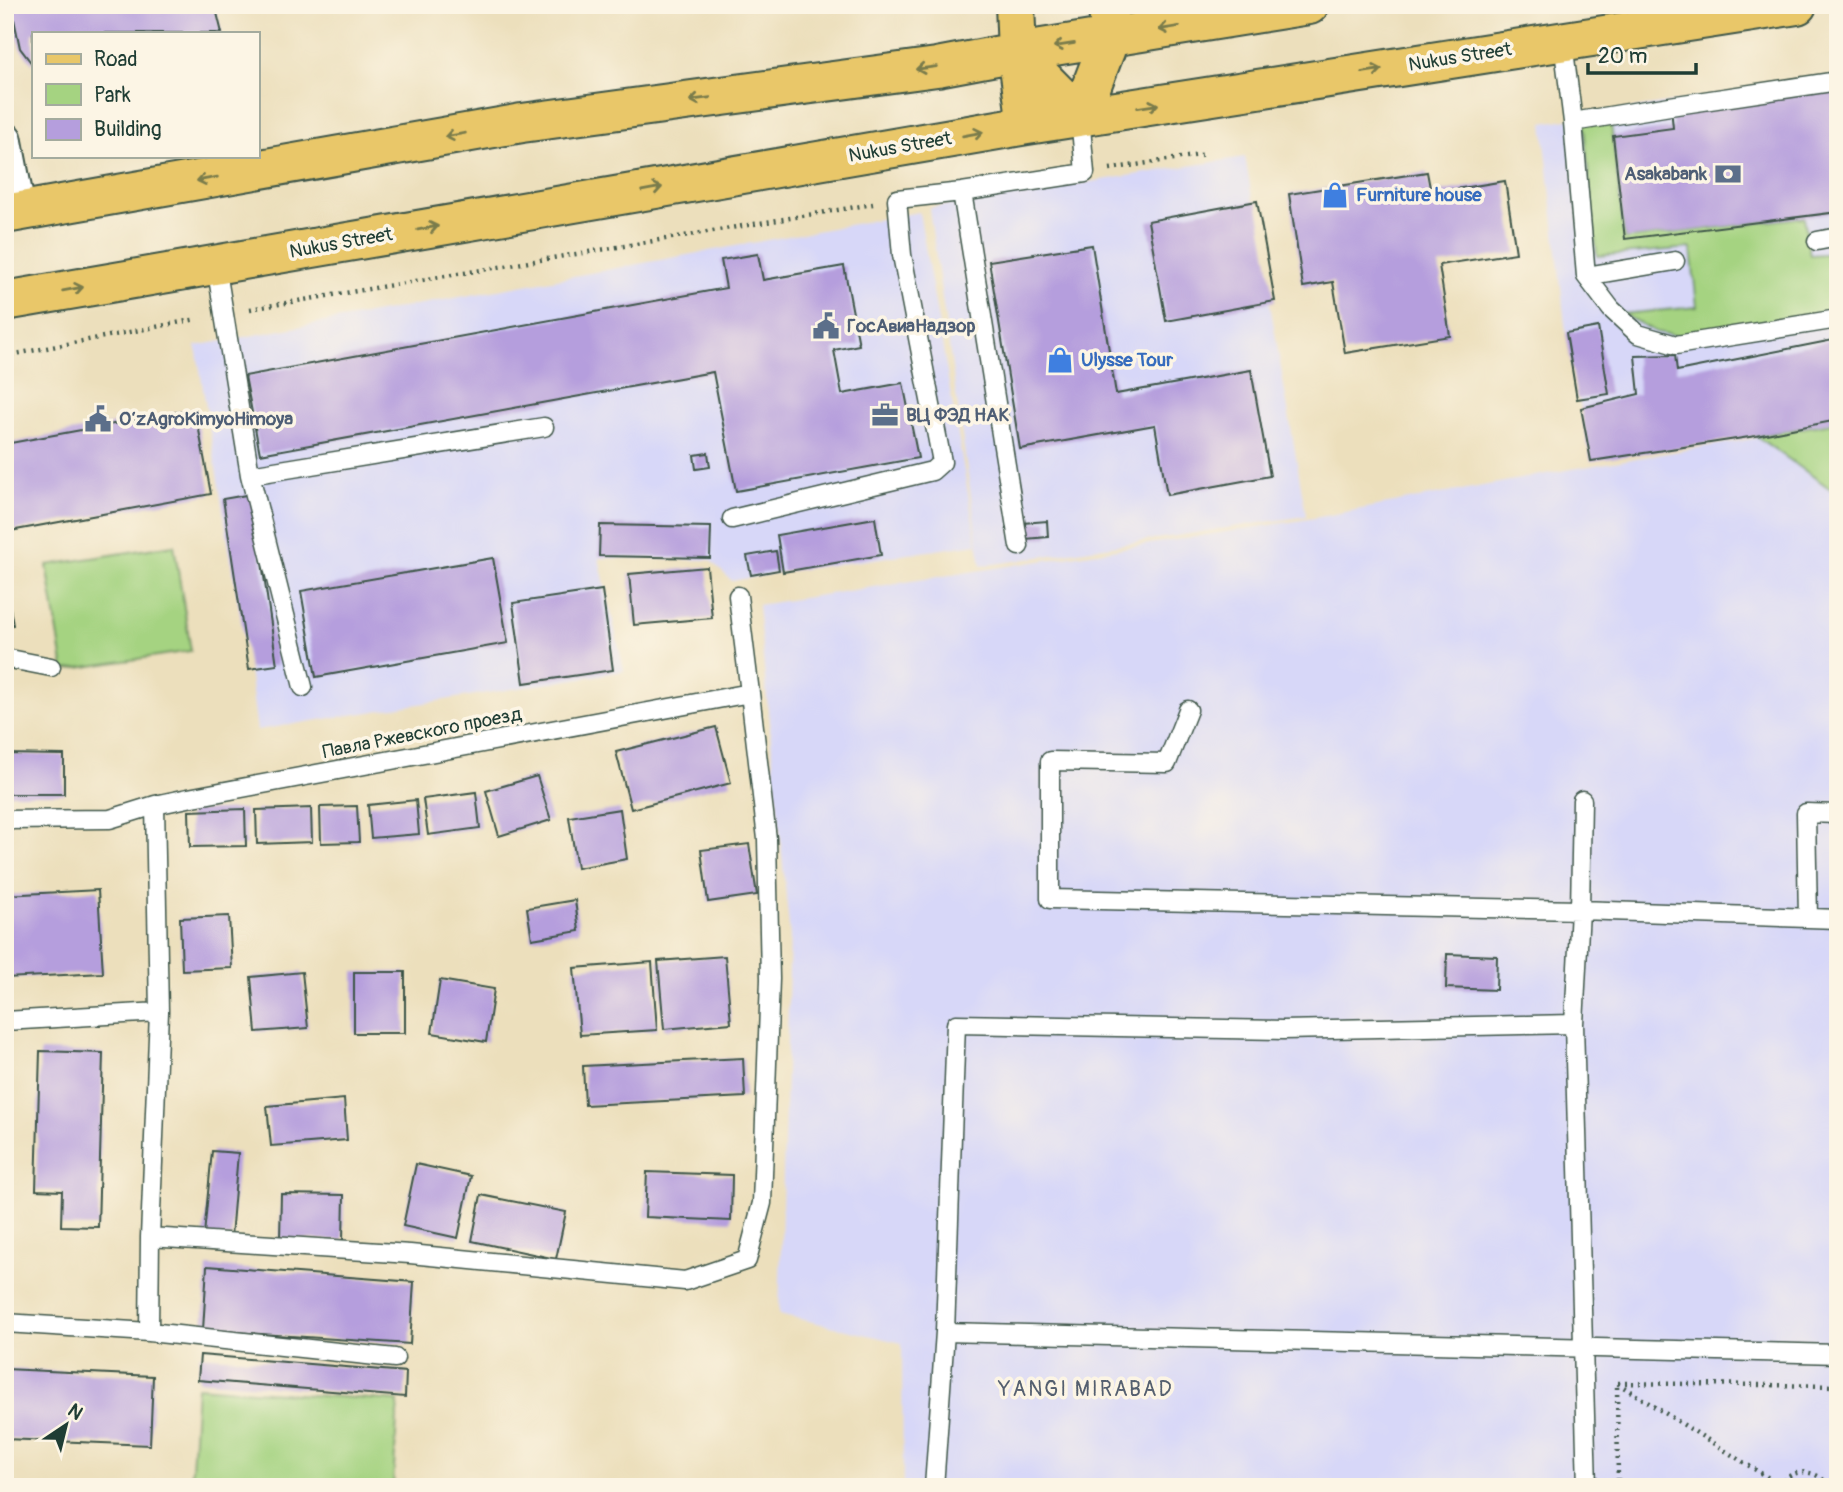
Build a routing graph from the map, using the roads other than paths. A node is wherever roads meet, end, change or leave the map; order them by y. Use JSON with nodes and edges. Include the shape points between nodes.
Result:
{"nodes":[{"id":1,"x":1015,"y":5,"type":"edge"},
{"id":2,"x":1309,"y":5,"type":"edge"},
{"id":3,"x":1797,"y":5,"type":"edge"},
{"id":4,"x":1109,"y":22,"type":"edge"},
{"id":5,"x":1563,"y":41,"type":"junction"},
{"id":6,"x":1017,"y":52,"type":"junction"},
{"id":7,"x":1838,"y":81,"type":"edge"},
{"id":8,"x":1080,"y":116,"type":"junction"},
{"id":9,"x":1573,"y":122,"type":"junction"},
{"id":10,"x":1027,"y":125,"type":"junction"},
{"id":11,"x":5,"y":139,"type":"edge"},
{"id":12,"x":962,"y":192,"type":"junction"},
{"id":13,"x":12,"y":213,"type":"edge"},
{"id":14,"x":1838,"y":237,"type":"edge"},
{"id":15,"x":1816,"y":241,"type":"dead end"},
{"id":16,"x":1675,"y":261,"type":"dead end"},
{"id":17,"x":216,"y":265,"type":"junction"},
{"id":18,"x":1586,"y":276,"type":"junction"},
{"id":19,"x":5,"y":301,"type":"edge"},
{"id":20,"x":1838,"y":319,"type":"edge"},
{"id":21,"x":544,"y":427,"type":"dead end"},
{"id":22,"x":250,"y":475,"type":"junction"},
{"id":23,"x":732,"y":519,"type":"dead end"},
{"id":24,"x":1019,"y":546,"type":"dead end"},
{"id":25,"x":738,"y":596,"type":"dead end"},
{"id":26,"x":5,"y":658,"type":"edge"},
{"id":27,"x":51,"y":667,"type":"dead end"},
{"id":28,"x":303,"y":687,"type":"dead end"},
{"id":29,"x":750,"y":693,"type":"junction"},
{"id":30,"x":1188,"y":710,"type":"dead end"},
{"id":31,"x":1582,"y":800,"type":"dead end"},
{"id":32,"x":155,"y":806,"type":"junction"},
{"id":33,"x":1838,"y":814,"type":"edge"},
{"id":34,"x":5,"y":820,"type":"edge"},
{"id":35,"x":1580,"y":910,"type":"junction"},
{"id":36,"x":1808,"y":918,"type":"junction"},
{"id":37,"x":1838,"y":919,"type":"edge"},
{"id":38,"x":159,"y":1012,"type":"junction"},
{"id":39,"x":5,"y":1021,"type":"edge"},
{"id":40,"x":1574,"y":1024,"type":"junction"},
{"id":41,"x":150,"y":1237,"type":"junction"},
{"id":42,"x":5,"y":1323,"type":"edge"},
{"id":43,"x":149,"y":1332,"type":"junction"},
{"id":44,"x":945,"y":1332,"type":"junction"},
{"id":45,"x":1582,"y":1349,"type":"junction"},
{"id":46,"x":1838,"y":1354,"type":"edge"},
{"id":47,"x":395,"y":1358,"type":"dead end"},
{"id":48,"x":934,"y":1487,"type":"edge"},
{"id":49,"x":1587,"y":1487,"type":"edge"}],
"edges":[{"from":1,"to":6,"type":"main road"},
{"from":2,"to":4,"type":"main road","one_way":true},
{"from":3,"to":5,"type":"main road","name":"Nukus Street"},
{"from":4,"to":6,"type":"main road","one_way":true},
{"from":4,"to":8,"type":"main road"},
{"from":8,"to":5,"type":"main road","name":"Nukus Street","one_way":true},
{"from":5,"to":9,"type":"lane"},
{"from":6,"to":8,"type":"main road"},
{"from":6,"to":10,"type":"main road"},
{"from":6,"to":13,"type":"main road","one_way":true,"via":[[522,123]]},
{"from":7,"to":9,"type":"lane"},
{"from":8,"to":10,"type":"main road","name":"Nukus Street"},
{"from":8,"to":12,"type":"lane","via":[[1085,173]]},
{"from":9,"to":18,"type":"lane"},
{"from":17,"to":10,"type":"main road","name":"Nukus Street","one_way":true},
{"from":11,"to":13,"type":"street"},
{"from":12,"to":23,"type":"lane","via":[[897,200],[902,255],[942,462],[932,471]]},
{"from":12,"to":24,"type":"lane"},
{"from":14,"to":15,"type":"lane"},
{"from":16,"to":18,"type":"lane"},
{"from":19,"to":17,"type":"main road","name":"Nukus Street","one_way":true},
{"from":17,"to":22,"type":"lane"},
{"from":18,"to":20,"type":"lane","via":[[1638,334],[1676,345]]},
{"from":21,"to":22,"type":"lane"},
{"from":22,"to":28,"type":"lane"},
{"from":25,"to":29,"type":"lane"},
{"from":26,"to":27,"type":"lane"},
{"from":29,"to":32,"type":"lane","name":"Павла Ржевского проезд"},
{"from":29,"to":41,"type":"lane","via":[[767,839],[770,979],[762,1203],[747,1260],[685,1282],[410,1254]]},
{"from":30,"to":35,"type":"lane","via":[[1167,763],[1050,761],[1050,899]]},
{"from":31,"to":35,"type":"lane"},
{"from":32,"to":34,"type":"lane","name":"Павла Ржевского проезд","via":[[110,819]]},
{"from":32,"to":38,"type":"lane"},
{"from":33,"to":36,"type":"lane","via":[[1806,813]]},
{"from":35,"to":36,"type":"lane"},
{"from":35,"to":40,"type":"lane"},
{"from":36,"to":37,"type":"lane"},
{"from":38,"to":39,"type":"lane"},
{"from":38,"to":41,"type":"lane"},
{"from":40,"to":44,"type":"lane","via":[[1283,1030],[957,1024]]},
{"from":40,"to":45,"type":"lane"},
{"from":41,"to":43,"type":"lane"},
{"from":42,"to":43,"type":"lane"},
{"from":43,"to":47,"type":"lane"},
{"from":44,"to":45,"type":"lane"},
{"from":44,"to":48,"type":"lane"},
{"from":45,"to":46,"type":"lane"},
{"from":45,"to":49,"type":"lane"}]}
